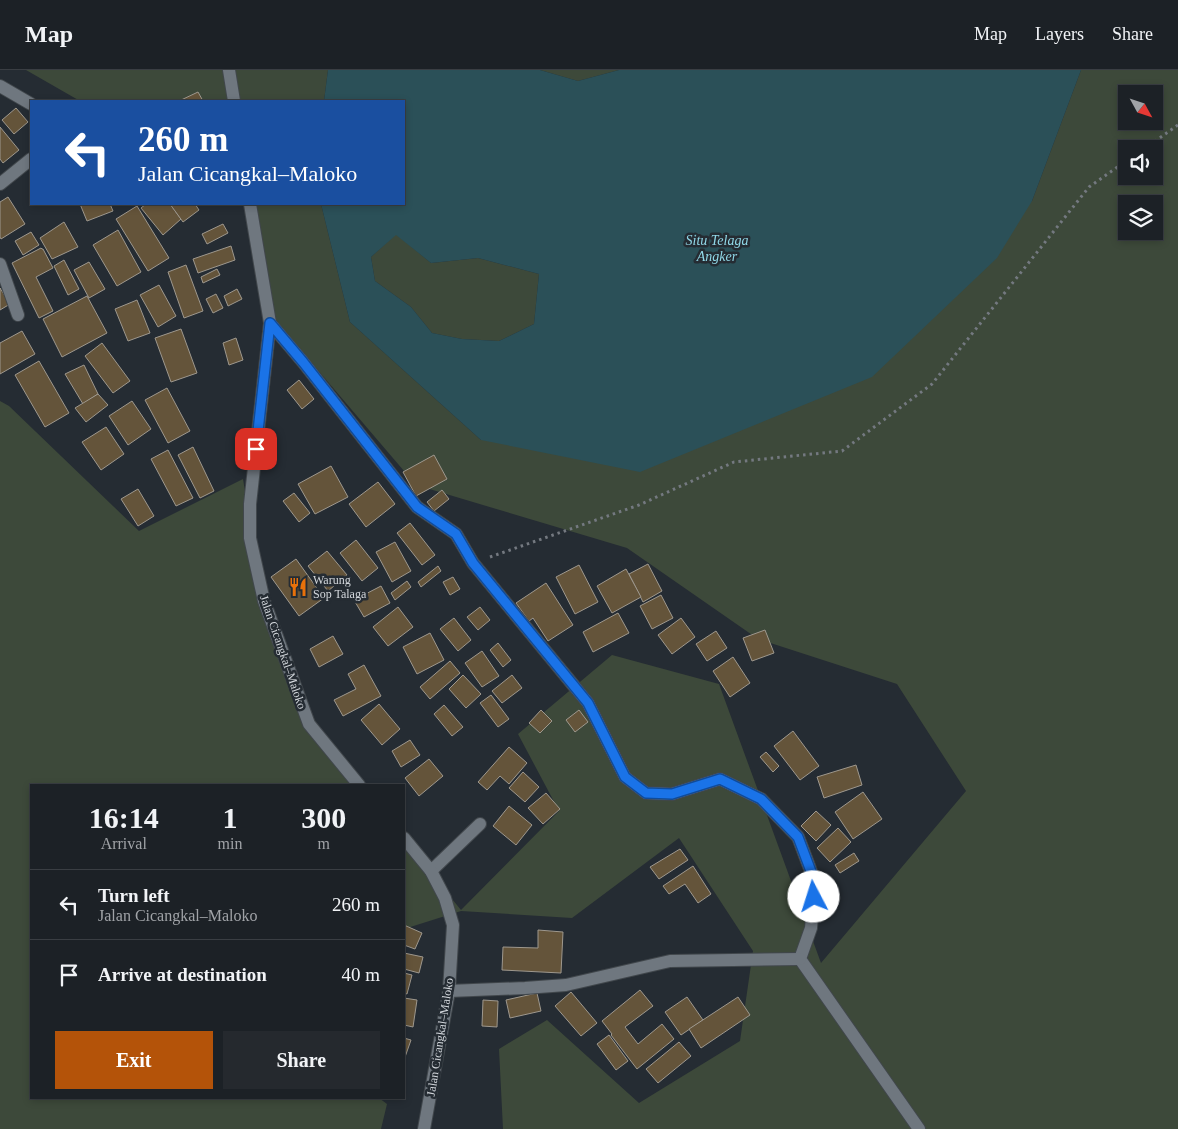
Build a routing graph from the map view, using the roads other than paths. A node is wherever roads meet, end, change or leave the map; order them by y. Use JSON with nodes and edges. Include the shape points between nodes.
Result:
{"nodes":[{"id":1,"x":229,"y":70,"type":"edge"},
{"id":2,"x":0,"y":86,"type":"edge"},
{"id":3,"x":234,"y":100,"type":"edge"},
{"id":4,"x":30,"y":103,"type":"edge"},
{"id":5,"x":30,"y":159,"type":"edge"},
{"id":6,"x":0,"y":184,"type":"edge"},
{"id":7,"x":250,"y":205,"type":"edge"},
{"id":8,"x":0,"y":264,"type":"edge"},
{"id":9,"x":18,"y":316,"type":"dead end"},
{"id":10,"x":270,"y":323,"type":"junction"},
{"id":11,"x":358,"y":784,"type":"edge"},
{"id":12,"x":480,"y":824,"type":"dead end"},
{"id":13,"x":405,"y":839,"type":"edge"},
{"id":14,"x":430,"y":871,"type":"junction"},
{"id":15,"x":800,"y":959,"type":"junction"},
{"id":16,"x":449,"y":991,"type":"junction"},
{"id":17,"x":424,"y":1129,"type":"edge"},
{"id":18,"x":919,"y":1129,"type":"edge"}],
"edges":[{"from":1,"to":3,"type":"street"},
{"from":2,"to":4,"type":"street"},
{"from":5,"to":6,"type":"street"},
{"from":7,"to":10,"type":"street","name":"Jalan Cicangkal–Maloko"},
{"from":8,"to":9,"type":"street"},
{"from":10,"to":11,"type":"street","name":"Jalan Cicangkal–Maloko","via":[[250,504],[250,538],[264,601],[309,724]]},
{"from":10,"to":15,"type":"street","via":[[417,507],[456,534],[473,563],[588,703],[625,777],[646,793],[672,794],[720,779],[761,799],[798,837],[815,882],[811,928]]},
{"from":12,"to":14,"type":"street"},
{"from":13,"to":14,"type":"street","name":"Jalan Cicangkal–Maloko"},
{"from":14,"to":16,"type":"street","name":"Jalan Cicangkal–Maloko","via":[[445,898],[452,925]]},
{"from":15,"to":16,"type":"street","via":[[670,961],[566,985]]},
{"from":15,"to":18,"type":"street"},
{"from":16,"to":17,"type":"street","name":"Jalan Cicangkal–Maloko"}]}
